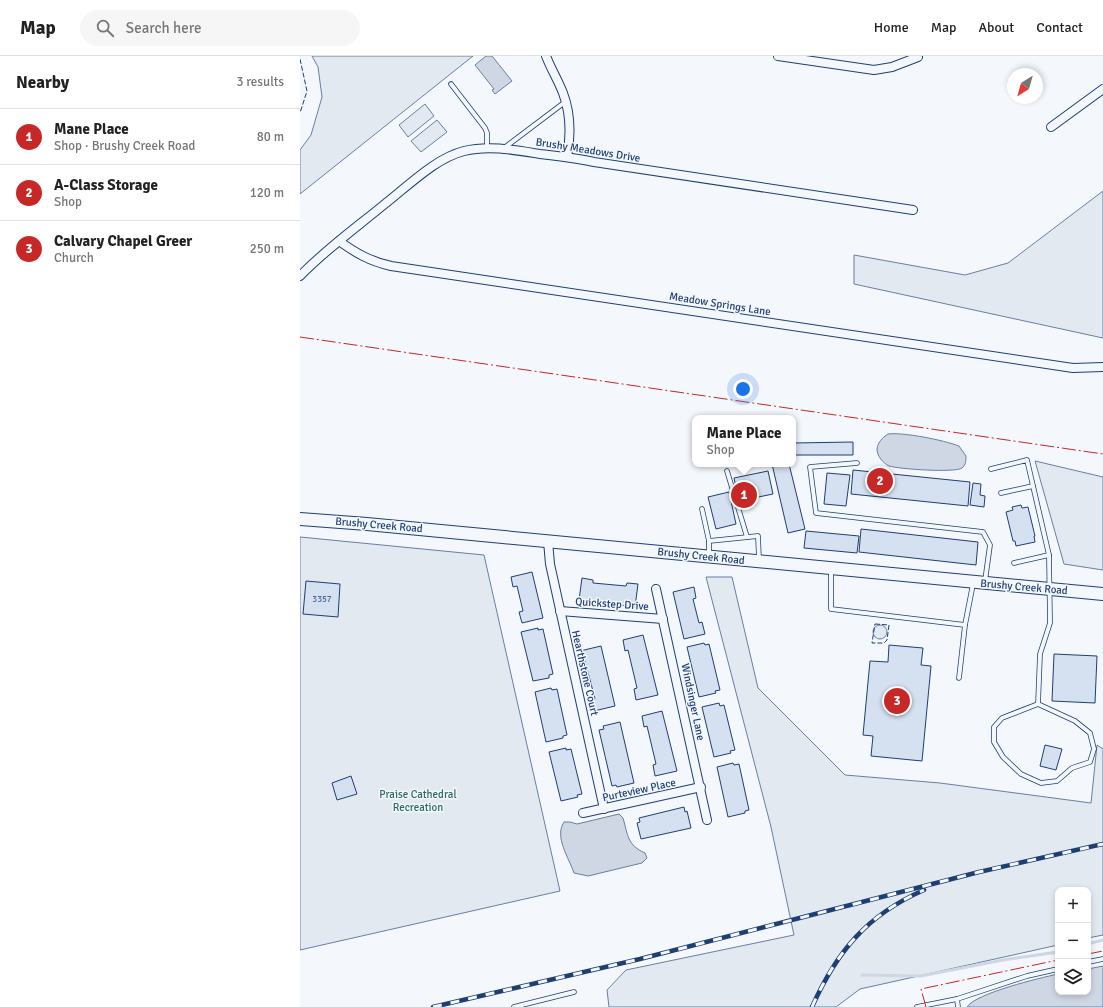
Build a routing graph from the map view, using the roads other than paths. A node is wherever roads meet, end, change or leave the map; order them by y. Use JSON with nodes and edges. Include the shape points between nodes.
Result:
{"nodes":[{"id":1,"x":546,"y":56,"type":"edge"},
{"id":2,"x":778,"y":56,"type":"edge"},
{"id":3,"x":918,"y":57,"type":"edge"},
{"id":4,"x":451,"y":84,"type":"dead end"},
{"id":5,"x":1103,"y":89,"type":"edge"},
{"id":6,"x":566,"y":101,"type":"junction"},
{"id":7,"x":1051,"y":127,"type":"dead end"},
{"id":8,"x":487,"y":148,"type":"junction"},
{"id":9,"x":502,"y":148,"type":"junction"},
{"id":10,"x":567,"y":157,"type":"junction"},
{"id":11,"x":913,"y":210,"type":"dead end"},
{"id":12,"x":339,"y":241,"type":"junction"},
{"id":13,"x":300,"y":276,"type":"edge"},
{"id":14,"x":1103,"y":367,"type":"edge"},
{"id":15,"x":857,"y":463,"type":"dead end"},
{"id":16,"x":991,"y":468,"type":"dead end"},
{"id":17,"x":727,"y":471,"type":"dead end"},
{"id":18,"x":1033,"y":486,"type":"junction"},
{"id":19,"x":1001,"y":493,"type":"dead end"},
{"id":20,"x":702,"y":509,"type":"dead end"},
{"id":21,"x":300,"y":519,"type":"edge"},
{"id":22,"x":746,"y":537,"type":"junction"},
{"id":23,"x":709,"y":540,"type":"junction"},
{"id":24,"x":548,"y":541,"type":"junction"},
{"id":25,"x":1049,"y":555,"type":"junction"},
{"id":26,"x":708,"y":557,"type":"junction"},
{"id":27,"x":759,"y":562,"type":"junction"},
{"id":28,"x":1014,"y":562,"type":"dead end"},
{"id":29,"x":831,"y":569,"type":"junction"},
{"id":30,"x":979,"y":583,"type":"junction"},
{"id":31,"x":656,"y":589,"type":"dead end"},
{"id":32,"x":1049,"y":589,"type":"junction"},
{"id":33,"x":1103,"y":594,"type":"edge"},
{"id":34,"x":560,"y":611,"type":"junction"},
{"id":35,"x":663,"y":619,"type":"junction"},
{"id":36,"x":965,"y":625,"type":"junction"},
{"id":37,"x":959,"y":678,"type":"dead end"},
{"id":38,"x":1038,"y":704,"type":"junction"},
{"id":39,"x":701,"y":787,"type":"junction"},
{"id":40,"x":604,"y":809,"type":"junction"},
{"id":41,"x":583,"y":813,"type":"dead end"},
{"id":42,"x":708,"y":820,"type":"dead end"},
{"id":43,"x":1103,"y":959,"type":"edge"},
{"id":44,"x":1091,"y":961,"type":"edge"},
{"id":45,"x":1055,"y":970,"type":"edge"},
{"id":46,"x":574,"y":992,"type":"dead end"},
{"id":47,"x":957,"y":999,"type":"junction"},
{"id":48,"x":932,"y":1006,"type":"edge"},
{"id":49,"x":514,"y":1007,"type":"edge"},
{"id":50,"x":917,"y":1007,"type":"edge"},
{"id":51,"x":958,"y":1007,"type":"edge"}],
"edges":[{"from":1,"to":6,"type":"street"},
{"from":2,"to":3,"type":"street","via":[[874,70],[892,67]]},
{"from":4,"to":8,"type":"lane","via":[[485,128]]},
{"from":5,"to":7,"type":"street"},
{"from":6,"to":9,"type":"lane"},
{"from":6,"to":10,"type":"street","via":[[570,121]]},
{"from":8,"to":9,"type":"street","name":"Brushy Meadows Drive"},
{"from":8,"to":12,"type":"street","name":"Brushy Meadows Drive","via":[[464,151],[434,165]]},
{"from":9,"to":10,"type":"street","name":"Brushy Meadows Drive"},
{"from":10,"to":11,"type":"street","name":"Brushy Meadows Drive"},
{"from":12,"to":13,"type":"street","name":"Brushy Meadows Drive"},
{"from":12,"to":14,"type":"street","name":"Meadow Springs Lane","via":[[371,261],[391,266],[1073,368]]},
{"from":15,"to":30,"type":"lane","via":[[810,467],[816,513],[983,532],[990,545]]},
{"from":16,"to":18,"type":"lane","via":[[1027,460]]},
{"from":17,"to":22,"type":"lane"},
{"from":18,"to":19,"type":"lane"},
{"from":18,"to":25,"type":"lane"},
{"from":20,"to":23,"type":"lane"},
{"from":21,"to":24,"type":"main road","name":"Brushy Creek Road"},
{"from":22,"to":23,"type":"lane"},
{"from":22,"to":27,"type":"lane","via":[[758,536]]},
{"from":23,"to":26,"type":"lane"},
{"from":24,"to":26,"type":"main road","name":"Brushy Creek Road"},
{"from":24,"to":34,"type":"street","name":"Hearthstone Court"},
{"from":25,"to":28,"type":"lane"},
{"from":25,"to":32,"type":"lane"},
{"from":26,"to":27,"type":"main road","name":"Brushy Creek Road"},
{"from":27,"to":29,"type":"main road","name":"Brushy Creek Road"},
{"from":29,"to":30,"type":"main road","name":"Brushy Creek Road"},
{"from":29,"to":36,"type":"lane","via":[[831,609]]},
{"from":30,"to":32,"type":"main road","name":"Brushy Creek Road"},
{"from":30,"to":36,"type":"lane"},
{"from":31,"to":35,"type":"street","name":"Windsinger Lane"},
{"from":32,"to":33,"type":"main road","name":"Brushy Creek Road"},
{"from":32,"to":38,"type":"lane","via":[[1050,623],[1040,654]]},
{"from":34,"to":35,"type":"street","name":"Quickstep Drive"},
{"from":34,"to":40,"type":"street","name":"Hearthstone Court"},
{"from":35,"to":39,"type":"street","name":"Windsinger Lane"},
{"from":36,"to":37,"type":"lane"},
{"from":38,"to":38,"type":"lane","via":[[1002,718],[994,727],[994,742],[1003,757],[1021,774],[1041,783],[1058,781],[1072,768],[1090,762],[1094,749],[1092,738],[1090,732],[1075,721]]},
{"from":39,"to":40,"type":"street","name":"Purteview Place"},
{"from":39,"to":42,"type":"street","name":"Windsinger Lane"},
{"from":40,"to":41,"type":"street","name":"Purteview Place"},
{"from":43,"to":44,"type":"lane"},
{"from":45,"to":47,"type":"lane"},
{"from":46,"to":49,"type":"lane"},
{"from":47,"to":48,"type":"lane"},
{"from":47,"to":51,"type":"lane"},
{"from":48,"to":50,"type":"lane"}]}
